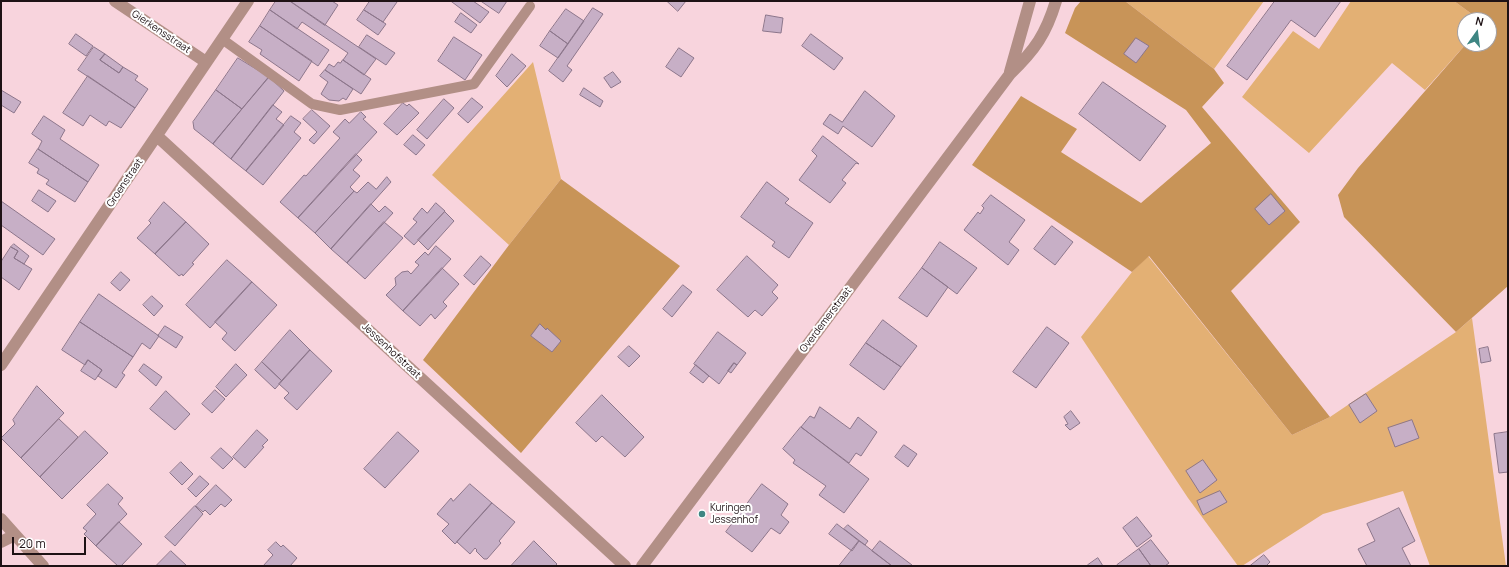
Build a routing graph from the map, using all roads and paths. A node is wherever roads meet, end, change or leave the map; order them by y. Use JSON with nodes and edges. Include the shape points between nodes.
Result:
{"nodes":[{"id":1,"x":115,"y":1,"type":"edge"},
{"id":2,"x":248,"y":1,"type":"edge"},
{"id":3,"x":1030,"y":1,"type":"edge"},
{"id":4,"x":1056,"y":1,"type":"edge"},
{"id":5,"x":530,"y":6,"type":"dead end"},
{"id":6,"x":222,"y":39,"type":"junction"},
{"id":7,"x":206,"y":62,"type":"junction"},
{"id":8,"x":1010,"y":74,"type":"junction"},
{"id":9,"x":157,"y":136,"type":"junction"},
{"id":10,"x":1,"y":365,"type":"edge"},
{"id":11,"x":1,"y":519,"type":"edge"},
{"id":12,"x":15,"y":535,"type":"junction"},
{"id":13,"x":1,"y":542,"type":"edge"},
{"id":14,"x":43,"y":566,"type":"edge"},
{"id":15,"x":625,"y":566,"type":"edge"},
{"id":16,"x":642,"y":566,"type":"edge"}],
"edges":[{"from":1,"to":7,"type":"street","name":"Gierkensstraat"},
{"from":2,"to":6,"type":"street","name":"Groenstraat"},
{"from":3,"to":8,"type":"street","name":"Overdemerstraat"},
{"from":4,"to":8,"type":"street","name":"Overdemerstraat","via":[[1044,33],[1033,50]]},
{"from":5,"to":6,"type":"lane","via":[[474,84],[340,110],[312,104]]},
{"from":6,"to":7,"type":"street","name":"Groenstraat"},
{"from":7,"to":9,"type":"street","name":"Groenstraat"},
{"from":8,"to":16,"type":"street","name":"Overdemerstraat"},
{"from":9,"to":10,"type":"street","name":"Groenstraat"},
{"from":9,"to":15,"type":"street","name":"Jessenhofstraat"},
{"from":11,"to":12,"type":"street"},
{"from":12,"to":13,"type":"street"},
{"from":12,"to":14,"type":"street"}]}
